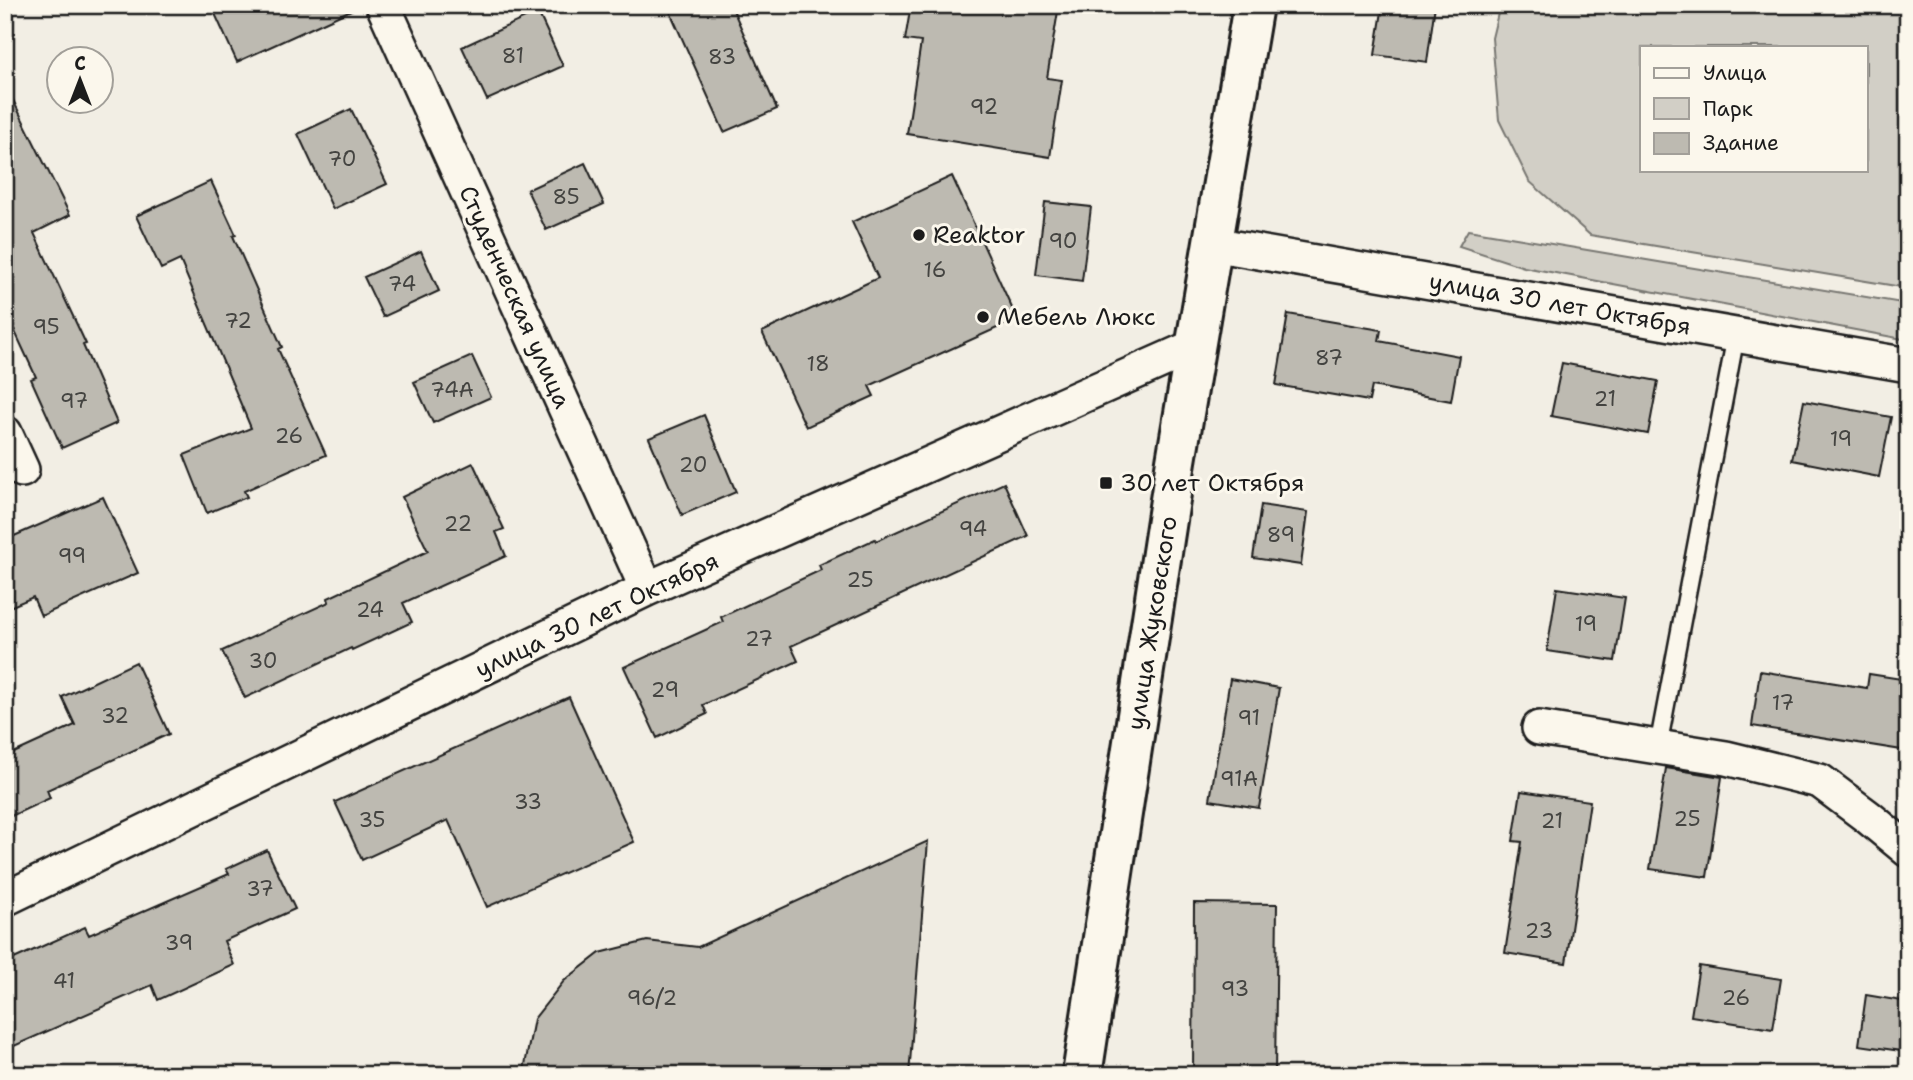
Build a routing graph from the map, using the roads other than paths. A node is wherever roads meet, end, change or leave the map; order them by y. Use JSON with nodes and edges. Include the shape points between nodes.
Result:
{"nodes":[{"id":1,"x":383,"y":5,"type":"edge"},
{"id":2,"x":1253,"y":5,"type":"edge"},
{"id":3,"x":1212,"y":244,"type":"junction"},
{"id":4,"x":1736,"y":335,"type":"junction"},
{"id":5,"x":1195,"y":346,"type":"junction"},
{"id":6,"x":1908,"y":365,"type":"edge"},
{"id":7,"x":5,"y":433,"type":"edge"},
{"id":8,"x":22,"y":470,"type":"dead end"},
{"id":9,"x":647,"y":589,"type":"junction"},
{"id":10,"x":1539,"y":728,"type":"dead end"},
{"id":11,"x":1658,"y":747,"type":"junction"},
{"id":12,"x":1908,"y":850,"type":"edge"},
{"id":13,"x":5,"y":898,"type":"edge"},
{"id":14,"x":1082,"y":1075,"type":"edge"}],
"edges":[{"from":1,"to":9,"type":"street","name":"Студенческая улица"},
{"from":2,"to":3,"type":"main road","name":"улица Жуковского"},
{"from":3,"to":4,"type":"street","name":"улица 30 лет Октября"},
{"from":3,"to":5,"type":"main road","name":"улица Жуковского"},
{"from":4,"to":6,"type":"street","name":"улица 30 лет Октября"},
{"from":4,"to":11,"type":"lane"},
{"from":5,"to":9,"type":"street","name":"улица 30 лет Октября"},
{"from":5,"to":14,"type":"main road","name":"улица Жуковского"},
{"from":7,"to":8,"type":"street"},
{"from":9,"to":13,"type":"street","name":"улица 30 лет Октября"},
{"from":10,"to":11,"type":"street"},
{"from":11,"to":12,"type":"street","via":[[1820,781]]}]}
